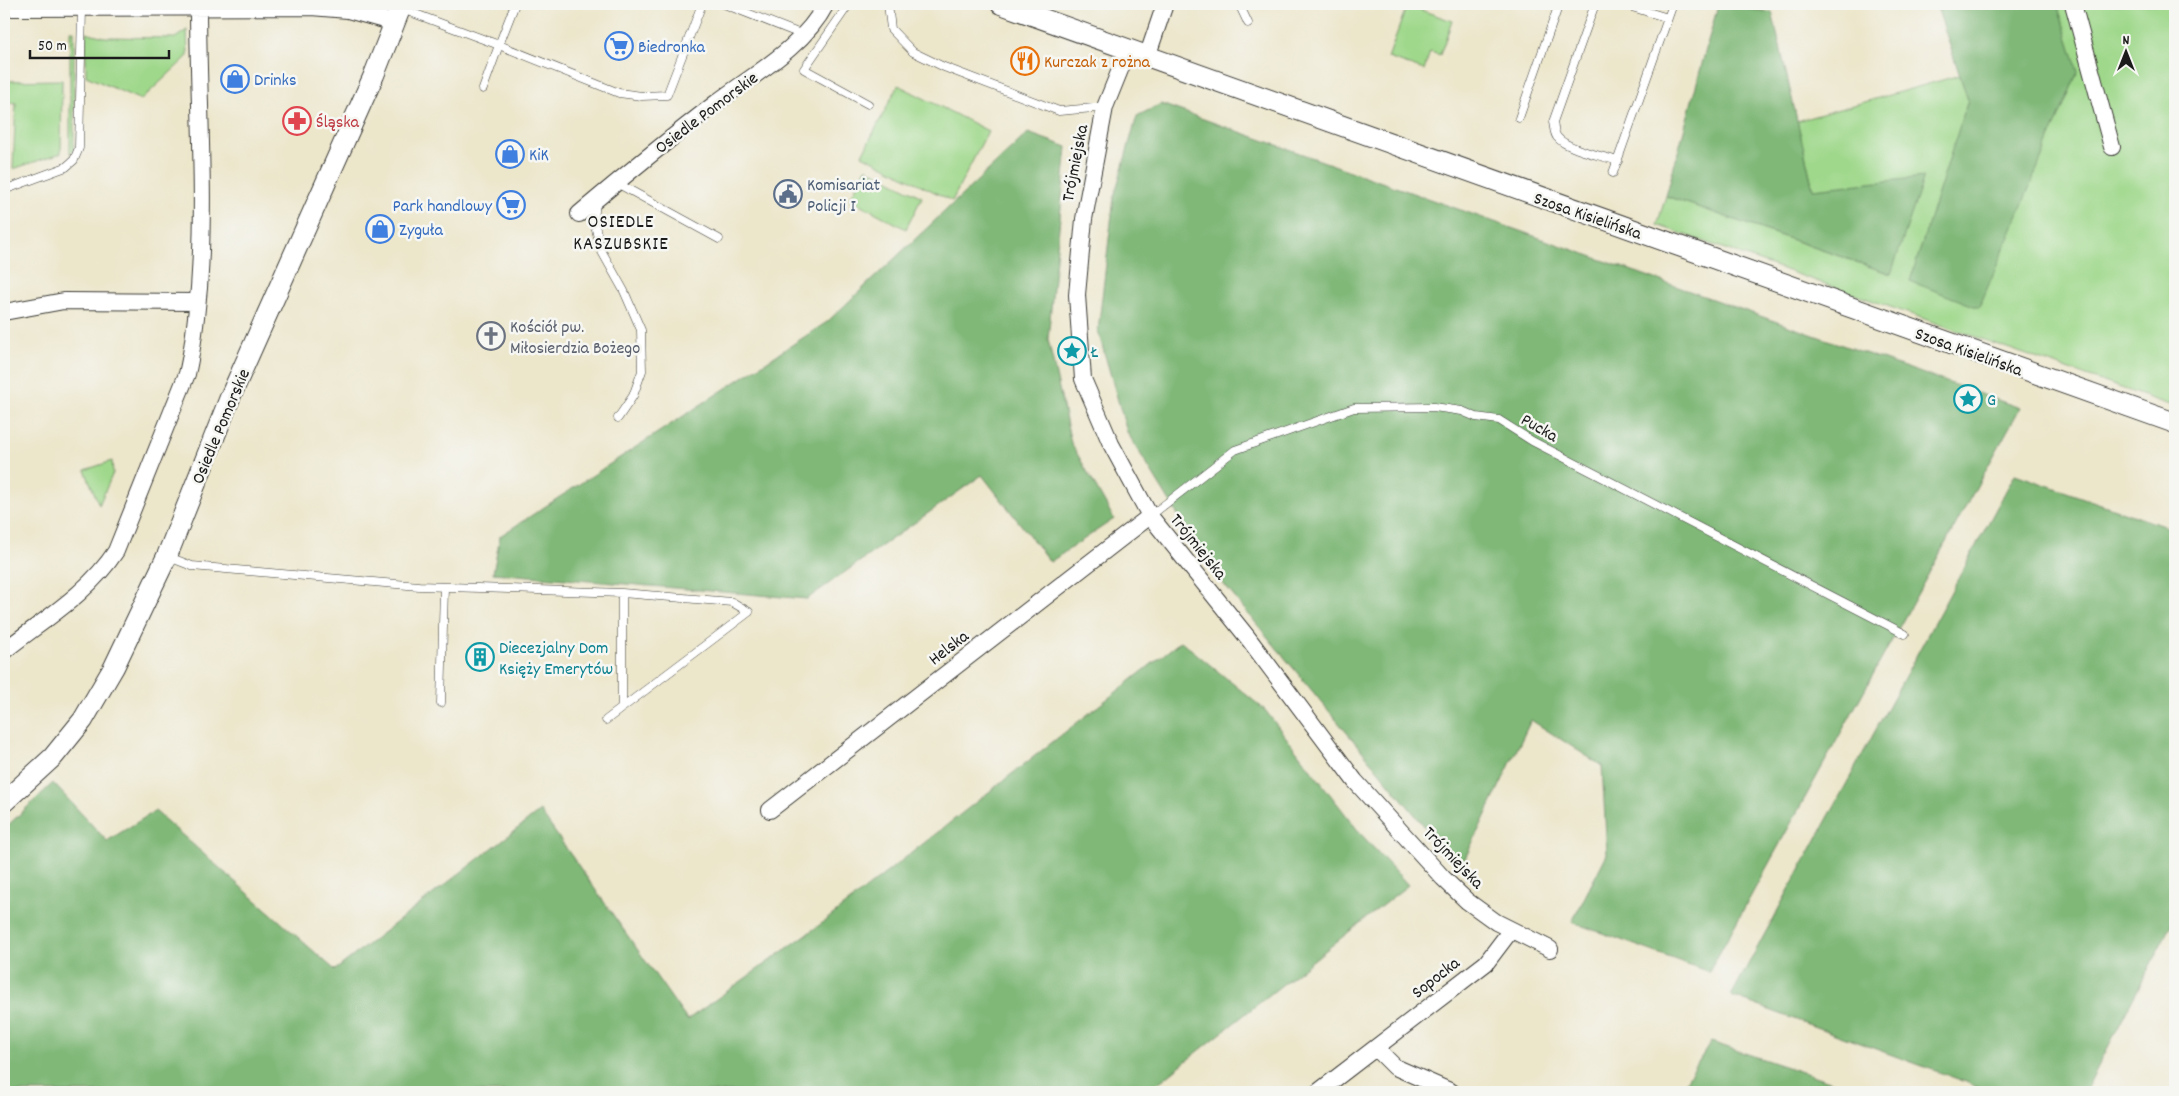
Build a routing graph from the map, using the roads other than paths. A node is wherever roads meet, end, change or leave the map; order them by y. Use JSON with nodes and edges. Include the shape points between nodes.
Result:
{"nodes":[{"id":1,"x":515,"y":4,"type":"edge"},
{"id":2,"x":702,"y":4,"type":"edge"},
{"id":3,"x":724,"y":4,"type":"edge"},
{"id":4,"x":826,"y":4,"type":"edge"},
{"id":5,"x":849,"y":4,"type":"edge"},
{"id":6,"x":888,"y":4,"type":"edge"},
{"id":7,"x":1001,"y":4,"type":"edge"},
{"id":8,"x":1166,"y":4,"type":"edge"},
{"id":9,"x":1239,"y":4,"type":"edge"},
{"id":10,"x":1559,"y":4,"type":"edge"},
{"id":11,"x":1595,"y":4,"type":"edge"},
{"id":12,"x":1622,"y":4,"type":"edge"},
{"id":13,"x":1673,"y":4,"type":"edge"},
{"id":14,"x":2073,"y":4,"type":"edge"},
{"id":15,"x":72,"y":6,"type":"edge"},
{"id":16,"x":114,"y":6,"type":"edge"},
{"id":17,"x":160,"y":6,"type":"edge"},
{"id":18,"x":198,"y":6,"type":"edge"},
{"id":19,"x":331,"y":6,"type":"edge"},
{"id":20,"x":4,"y":8,"type":"edge"},
{"id":21,"x":399,"y":12,"type":"edge"},
{"id":22,"x":1668,"y":18,"type":"junction"},
{"id":23,"x":1248,"y":23,"type":"dead end"},
{"id":24,"x":803,"y":35,"type":"junction"},
{"id":25,"x":499,"y":45,"type":"junction"},
{"id":26,"x":1128,"y":50,"type":"junction"},
{"id":27,"x":1147,"y":57,"type":"junction"},
{"id":28,"x":482,"y":88,"type":"dead end"},
{"id":29,"x":868,"y":104,"type":"dead end"},
{"id":30,"x":1105,"y":107,"type":"junction"},
{"id":31,"x":1519,"y":118,"type":"dead end"},
{"id":32,"x":2112,"y":147,"type":"dead end"},
{"id":33,"x":1618,"y":161,"type":"junction"},
{"id":34,"x":1614,"y":173,"type":"dead end"},
{"id":35,"x":615,"y":182,"type":"junction"},
{"id":36,"x":4,"y":190,"type":"edge"},
{"id":37,"x":597,"y":198,"type":"junction"},
{"id":38,"x":579,"y":214,"type":"dead end"},
{"id":39,"x":719,"y":239,"type":"dead end"},
{"id":40,"x":197,"y":302,"type":"junction"},
{"id":41,"x":4,"y":312,"type":"edge"},
{"id":42,"x":618,"y":418,"type":"dead end"},
{"id":43,"x":2175,"y":423,"type":"edge"},
{"id":44,"x":1150,"y":516,"type":"junction"},
{"id":45,"x":167,"y":556,"type":"junction"},
{"id":46,"x":444,"y":587,"type":"junction"},
{"id":47,"x":622,"y":593,"type":"junction"},
{"id":48,"x":1905,"y":634,"type":"dead end"},
{"id":49,"x":4,"y":650,"type":"edge"},
{"id":50,"x":441,"y":703,"type":"dead end"},
{"id":51,"x":622,"y":708,"type":"junction"},
{"id":52,"x":606,"y":720,"type":"dead end"},
{"id":53,"x":4,"y":802,"type":"edge"},
{"id":54,"x":770,"y":810,"type":"dead end"},
{"id":55,"x":1511,"y":930,"type":"junction"},
{"id":56,"x":1550,"y":949,"type":"dead end"},
{"id":57,"x":1376,"y":1048,"type":"junction"},
{"id":58,"x":1318,"y":1092,"type":"edge"},
{"id":59,"x":1452,"y":1092,"type":"edge"}],
"edges":[{"from":1,"to":25,"type":"lane"},
{"from":2,"to":25,"type":"lane","via":[[667,95],[619,93]]},
{"from":3,"to":24,"type":"lane"},
{"from":4,"to":24,"type":"street","name":"Osiedle Pomorskie"},
{"from":5,"to":29,"type":"lane","via":[[804,69]]},
{"from":6,"to":30,"type":"lane","via":[[891,30],[913,52],[944,67],[1059,111]]},
{"from":7,"to":26,"type":"street","name":"Szosa Kisielińska"},
{"from":8,"to":27,"type":"street"},
{"from":9,"to":23,"type":"lane"},
{"from":10,"to":31,"type":"lane"},
{"from":11,"to":33,"type":"lane","via":[[1553,122],[1554,130],[1559,140]]},
{"from":12,"to":22,"type":"lane"},
{"from":13,"to":22,"type":"lane"},
{"from":14,"to":32,"type":"street"},
{"from":15,"to":16,"type":"street"},
{"from":15,"to":20,"type":"street"},
{"from":15,"to":36,"type":"lane","via":[[80,148],[66,167]]},
{"from":16,"to":17,"type":"street"},
{"from":17,"to":18,"type":"street"},
{"from":18,"to":19,"type":"street"},
{"from":18,"to":40,"type":"street","via":[[203,200]]},
{"from":19,"to":21,"type":"street","via":[[359,12]]},
{"from":21,"to":25,"type":"lane"},
{"from":21,"to":45,"type":"street","name":"Osiedle Pomorskie","via":[[231,395]]},
{"from":22,"to":33,"type":"lane"},
{"from":24,"to":35,"type":"street","name":"Osiedle Pomorskie","via":[[778,58]]},
{"from":25,"to":28,"type":"lane"},
{"from":26,"to":27,"type":"street","name":"Szosa Kisielińska"},
{"from":26,"to":30,"type":"street","name":"Trójmiejska"},
{"from":27,"to":43,"type":"street","name":"Szosa Kisielińska"},
{"from":30,"to":44,"type":"street","name":"Trójmiejska","via":[[1084,219],[1077,295],[1083,379],[1111,444]]},
{"from":33,"to":34,"type":"lane"},
{"from":35,"to":37,"type":"street","name":"Osiedle Pomorskie"},
{"from":35,"to":39,"type":"lane"},
{"from":37,"to":38,"type":"street","name":"Osiedle Pomorskie"},
{"from":37,"to":42,"type":"lane","via":[[594,221],[601,250],[641,330],[642,371]]},
{"from":40,"to":41,"type":"street","via":[[64,301]]},
{"from":40,"to":49,"type":"street","via":[[194,346],[187,374],[116,551],[102,572],[83,589]]},
{"from":44,"to":48,"type":"lane","name":"Pucka","via":[[1235,450],[1354,408],[1443,408],[1499,420],[1532,442]]},
{"from":44,"to":54,"type":"street","name":"Helska"},
{"from":44,"to":55,"type":"street","name":"Trójmiejska","via":[[1248,638],[1355,781],[1467,901]]},
{"from":45,"to":46,"type":"lane","via":[[192,566]]},
{"from":45,"to":53,"type":"street","name":"Osiedle Pomorskie","via":[[114,667],[84,720],[53,757]]},
{"from":46,"to":47,"type":"lane"},
{"from":46,"to":50,"type":"lane"},
{"from":47,"to":51,"type":"lane"},
{"from":47,"to":51,"type":"lane","via":[[732,602],[749,612]]},
{"from":51,"to":52,"type":"lane"},
{"from":55,"to":56,"type":"street","name":"Trójmiejska"},
{"from":55,"to":57,"type":"street","name":"Sopocka","via":[[1486,962]]},
{"from":57,"to":58,"type":"street","name":"Sopocka"},
{"from":57,"to":59,"type":"street","via":[[1395,1067]]}]}
